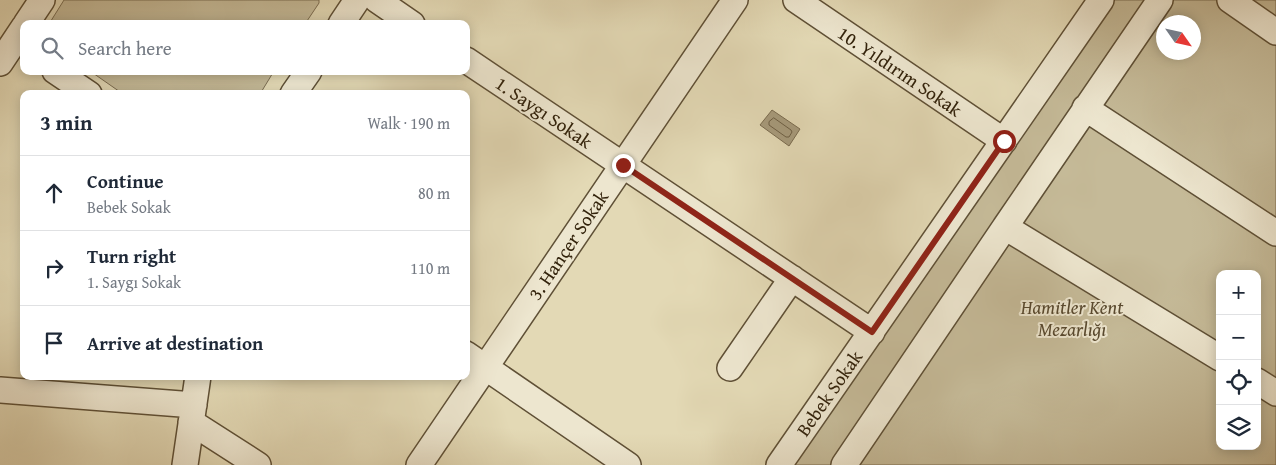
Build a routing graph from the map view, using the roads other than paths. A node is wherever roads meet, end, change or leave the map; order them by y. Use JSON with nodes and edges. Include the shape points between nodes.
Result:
{"nodes":[{"id":1,"x":42,"y":0,"type":"edge"},
{"id":2,"x":357,"y":0,"type":"edge"},
{"id":3,"x":377,"y":0,"type":"edge"},
{"id":4,"x":735,"y":0,"type":"edge"},
{"id":5,"x":796,"y":0,"type":"edge"},
{"id":6,"x":1101,"y":0,"type":"edge"},
{"id":7,"x":1160,"y":0,"type":"edge"},
{"id":8,"x":1230,"y":0,"type":"edge"},
{"id":9,"x":28,"y":20,"type":"edge"},
{"id":10,"x":344,"y":20,"type":"edge"},
{"id":11,"x":406,"y":20,"type":"edge"},
{"id":12,"x":1276,"y":32,"type":"edge"},
{"id":13,"x":470,"y":63,"type":"edge"},
{"id":14,"x":61,"y":75,"type":"edge"},
{"id":15,"x":306,"y":75,"type":"edge"},
{"id":16,"x":83,"y":90,"type":"edge"},
{"id":17,"x":296,"y":90,"type":"edge"},
{"id":18,"x":1085,"y":108,"type":"junction"},
{"id":19,"x":1004,"y":141,"type":"junction"},
{"id":20,"x":623,"y":165,"type":"junction"},
{"id":21,"x":1006,"y":226,"type":"junction"},
{"id":22,"x":1276,"y":233,"type":"edge"},
{"id":23,"x":792,"y":278,"type":"junction"},
{"id":24,"x":872,"y":332,"type":"junction"},
{"id":25,"x":1216,"y":356,"type":"edge"},
{"id":26,"x":476,"y":360,"type":"edge"},
{"id":27,"x":730,"y":368,"type":"dead end"},
{"id":28,"x":197,"y":380,"type":"edge"},
{"id":29,"x":465,"y":380,"type":"edge"},
{"id":30,"x":1261,"y":384,"type":"edge"},
{"id":31,"x":0,"y":390,"type":"edge"},
{"id":32,"x":1276,"y":393,"type":"edge"},
{"id":33,"x":192,"y":414,"type":"junction"},
{"id":34,"x":185,"y":465,"type":"edge"},
{"id":35,"x":258,"y":465,"type":"edge"},
{"id":36,"x":418,"y":465,"type":"edge"},
{"id":37,"x":628,"y":465,"type":"edge"},
{"id":38,"x":780,"y":465,"type":"edge"},
{"id":39,"x":844,"y":465,"type":"edge"}],
"edges":[{"from":1,"to":9,"type":"street"},
{"from":2,"to":10,"type":"street"},
{"from":3,"to":11,"type":"street"},
{"from":4,"to":20,"type":"street","name":"3. Hançer Sokak"},
{"from":5,"to":19,"type":"street","name":"10. Yıldırım Sokak"},
{"from":6,"to":19,"type":"street","name":"Bebek Sokak"},
{"from":7,"to":18,"type":"street"},
{"from":8,"to":12,"type":"street"},
{"from":13,"to":20,"type":"street","name":"1. Saygı Sokak"},
{"from":14,"to":16,"type":"street"},
{"from":15,"to":17,"type":"street"},
{"from":18,"to":21,"type":"street"},
{"from":18,"to":22,"type":"street"},
{"from":19,"to":24,"type":"street","name":"Bebek Sokak"},
{"from":20,"to":23,"type":"street","name":"1. Saygı Sokak"},
{"from":20,"to":26,"type":"street","name":"3. Hançer Sokak"},
{"from":21,"to":25,"type":"street"},
{"from":21,"to":39,"type":"street"},
{"from":23,"to":24,"type":"street","name":"1. Saygı Sokak"},
{"from":23,"to":27,"type":"street"},
{"from":24,"to":38,"type":"street","name":"Bebek Sokak"},
{"from":26,"to":37,"type":"street"},
{"from":28,"to":33,"type":"street"},
{"from":29,"to":36,"type":"street","name":"3. Hançer Sokak"},
{"from":30,"to":32,"type":"street"},
{"from":31,"to":33,"type":"street"},
{"from":33,"to":34,"type":"street"},
{"from":33,"to":35,"type":"street"}]}
